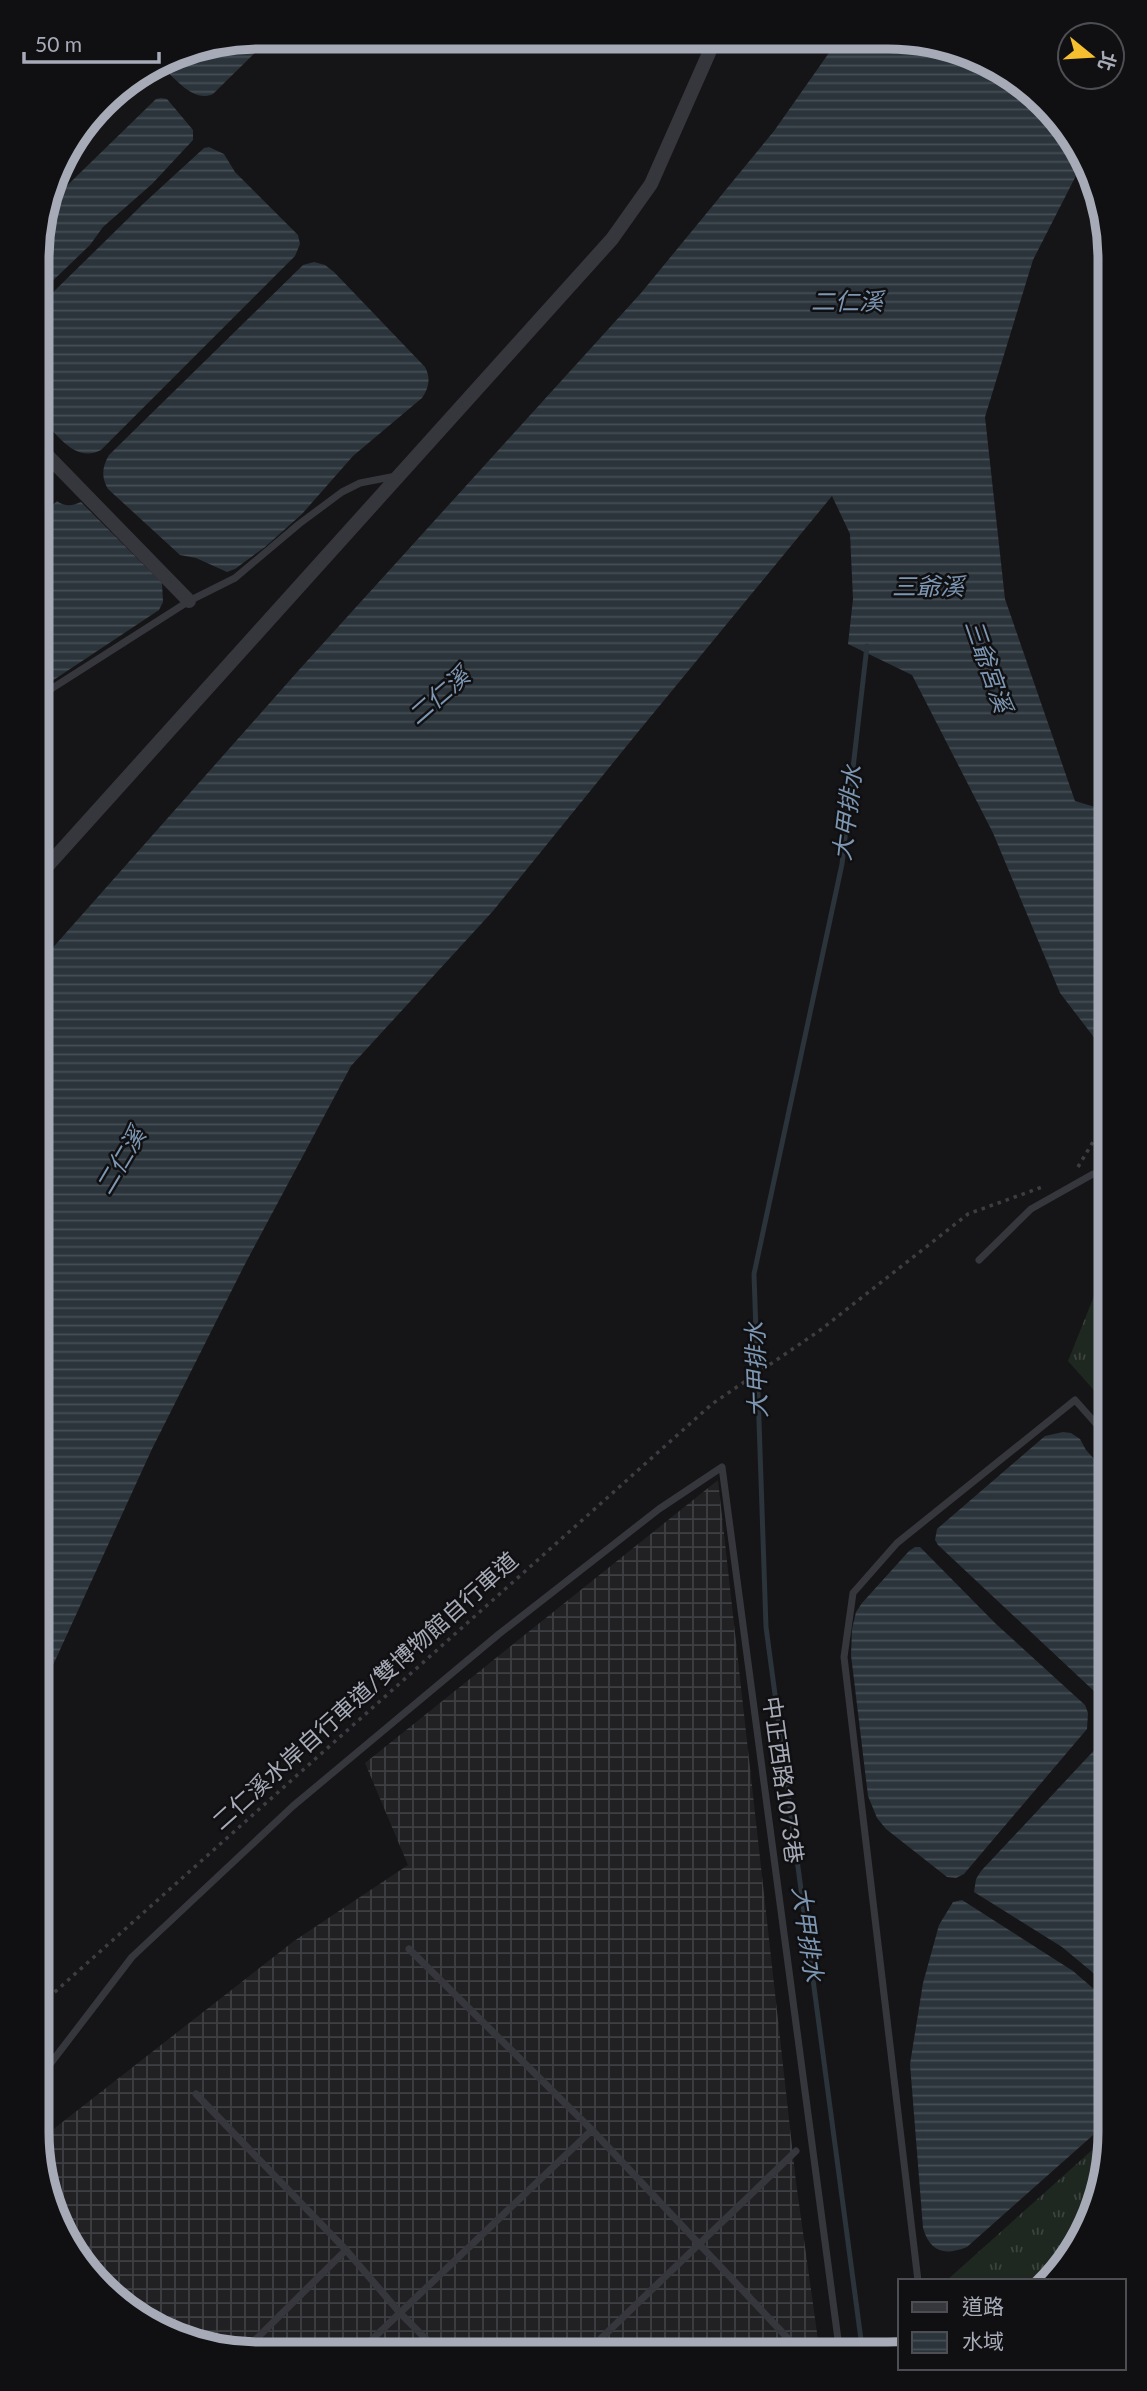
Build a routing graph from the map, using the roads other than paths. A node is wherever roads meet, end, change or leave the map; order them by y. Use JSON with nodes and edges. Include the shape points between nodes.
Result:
{"nodes":[{"id":1,"x":709,"y":49,"type":"edge"},
{"id":2,"x":49,"y":457,"type":"edge"},
{"id":3,"x":398,"y":476,"type":"junction"},
{"id":4,"x":189,"y":601,"type":"junction"},
{"id":5,"x":49,"y":690,"type":"edge"},
{"id":6,"x":49,"y":864,"type":"edge"},
{"id":7,"x":1098,"y":1175,"type":"edge"},
{"id":8,"x":979,"y":1260,"type":"dead end"},
{"id":9,"x":1098,"y":1426,"type":"edge"},
{"id":10,"x":408,"y":1949,"type":"dead end"},
{"id":11,"x":49,"y":2065,"type":"edge"},
{"id":12,"x":196,"y":2094,"type":"dead end"},
{"id":13,"x":592,"y":2130,"type":"junction"},
{"id":14,"x":796,"y":2151,"type":"dead end"},
{"id":15,"x":697,"y":2244,"type":"junction"},
{"id":16,"x":346,"y":2250,"type":"junction"},
{"id":17,"x":918,"y":2279,"type":"edge"},
{"id":18,"x":400,"y":2313,"type":"junction"},
{"id":19,"x":253,"y":2342,"type":"edge"},
{"id":20,"x":369,"y":2342,"type":"edge"},
{"id":21,"x":429,"y":2342,"type":"edge"},
{"id":22,"x":597,"y":2342,"type":"edge"},
{"id":23,"x":791,"y":2342,"type":"edge"},
{"id":24,"x":838,"y":2342,"type":"edge"}],
"edges":[{"from":1,"to":3,"type":"street","via":[[651,184],[612,239]]},
{"from":2,"to":4,"type":"street"},
{"from":3,"to":4,"type":"lane","via":[[360,483],[342,492],[235,578]]},
{"from":3,"to":6,"type":"street"},
{"from":4,"to":5,"type":"lane"},
{"from":7,"to":8,"type":"lane","via":[[1031,1209]]},
{"from":9,"to":17,"type":"lane","via":[[1075,1400],[897,1543],[853,1593],[844,1657]]},
{"from":10,"to":13,"type":"lane"},
{"from":11,"to":24,"type":"lane","name":"中正西路1073巷","via":[[132,1957],[293,1806],[521,1617],[659,1509],[722,1467]]},
{"from":12,"to":16,"type":"lane"},
{"from":13,"to":15,"type":"lane"},
{"from":13,"to":18,"type":"lane"},
{"from":14,"to":15,"type":"lane"},
{"from":15,"to":22,"type":"lane"},
{"from":15,"to":23,"type":"lane"},
{"from":16,"to":18,"type":"lane"},
{"from":16,"to":19,"type":"lane"},
{"from":18,"to":20,"type":"lane"},
{"from":18,"to":21,"type":"lane"}]}
